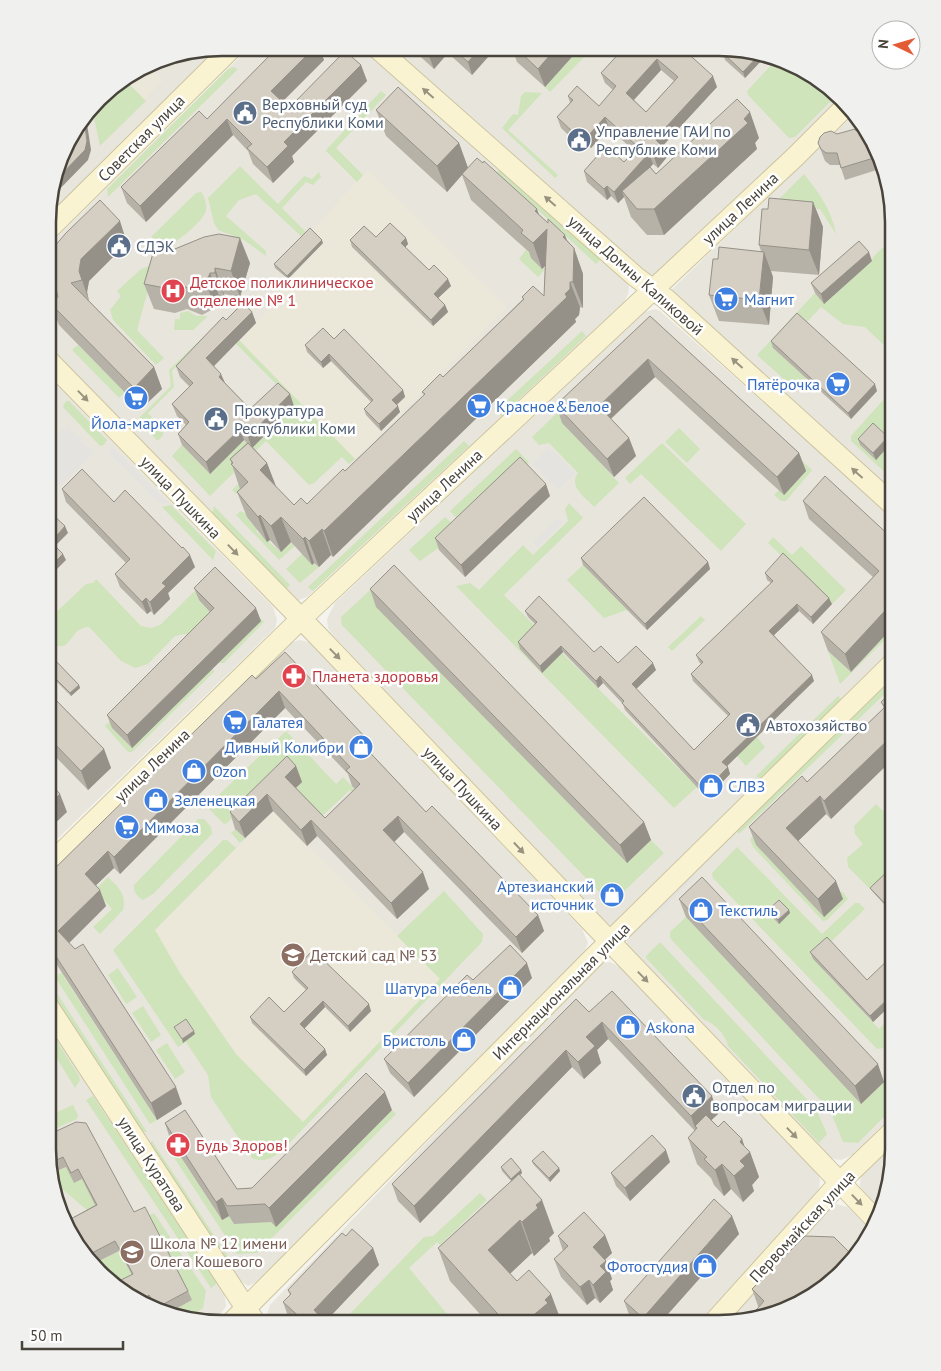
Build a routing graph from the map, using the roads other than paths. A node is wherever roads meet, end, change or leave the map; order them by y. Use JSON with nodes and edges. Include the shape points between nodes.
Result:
{"nodes":[{"id":1,"x":224,"y":56,"type":"edge"},
{"id":2,"x":386,"y":56,"type":"edge"},
{"id":3,"x":842,"y":110,"type":"edge"},
{"id":4,"x":56,"y":222,"type":"edge"},
{"id":5,"x":653,"y":290,"type":"junction"},
{"id":6,"x":56,"y":369,"type":"edge"},
{"id":7,"x":885,"y":498,"type":"edge"},
{"id":8,"x":301,"y":619,"type":"junction"},
{"id":9,"x":885,"y":671,"type":"edge"},
{"id":10,"x":56,"y":858,"type":"edge"},
{"id":11,"x":609,"y":942,"type":"junction"},
{"id":12,"x":56,"y":1019,"type":"edge"},
{"id":13,"x":884,"y":1140,"type":"edge"},
{"id":14,"x":840,"y":1182,"type":"junction"},
{"id":15,"x":871,"y":1215,"type":"edge"},
{"id":16,"x":243,"y":1315,"type":"edge"},
{"id":17,"x":248,"y":1315,"type":"edge"},
{"id":18,"x":721,"y":1315,"type":"edge"}],
"edges":[{"from":1,"to":4,"type":"street","name":"Советская улица"},
{"from":5,"to":2,"type":"street","name":"улица Домны Каликовой","one_way":true},
{"from":3,"to":5,"type":"street","name":"улица Ленина"},
{"from":7,"to":5,"type":"street","name":"улица Домны Каликовой","one_way":true},
{"from":5,"to":8,"type":"street","name":"улица Ленина"},
{"from":6,"to":8,"type":"street","name":"улица Пушкина","one_way":true},
{"from":8,"to":10,"type":"street","name":"улица Ленина"},
{"from":8,"to":11,"type":"street","name":"улица Пушкина","one_way":true},
{"from":9,"to":11,"type":"street","name":"Интернациональная улица"},
{"from":11,"to":14,"type":"street","name":"улица Пушкина","one_way":true},
{"from":11,"to":17,"type":"street","name":"Интернациональная улица"},
{"from":12,"to":16,"type":"street","name":"улица Куратова"},
{"from":13,"to":14,"type":"street","name":"Первомайская улица"},
{"from":14,"to":15,"type":"street","name":"улица Пушкина","one_way":true},
{"from":14,"to":18,"type":"street","name":"Первомайская улица"}]}
